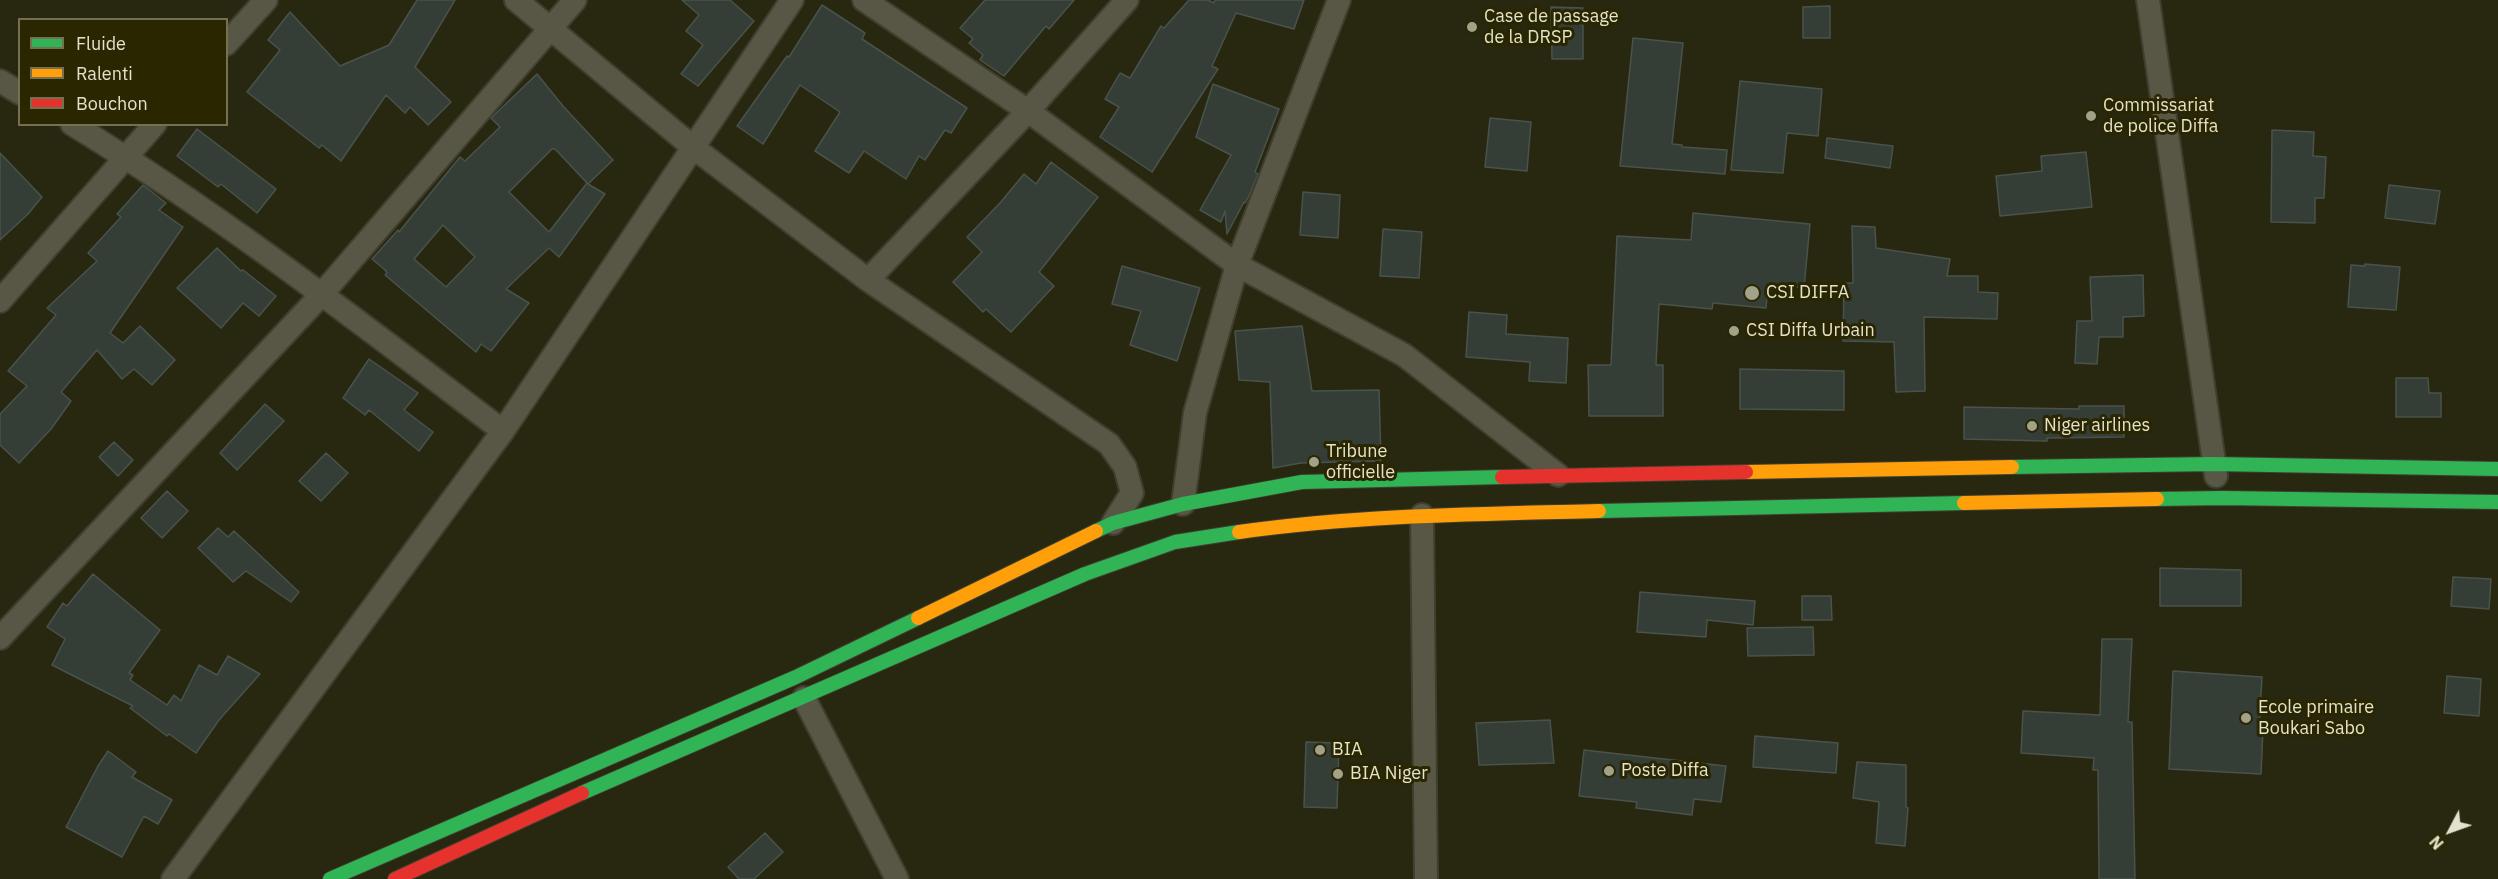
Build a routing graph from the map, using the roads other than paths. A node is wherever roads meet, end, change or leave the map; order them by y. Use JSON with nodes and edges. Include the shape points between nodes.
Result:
{"nodes":[{"id":1,"x":266,"y":0,"type":"edge"},
{"id":2,"x":516,"y":0,"type":"edge"},
{"id":3,"x":574,"y":0,"type":"edge"},
{"id":4,"x":792,"y":0,"type":"edge"},
{"id":5,"x":864,"y":0,"type":"edge"},
{"id":6,"x":1127,"y":0,"type":"edge"},
{"id":7,"x":1339,"y":0,"type":"edge"},
{"id":8,"x":2148,"y":0,"type":"edge"},
{"id":9,"x":549,"y":30,"type":"junction"},
{"id":10,"x":228,"y":42,"type":"edge"},
{"id":11,"x":0,"y":81,"type":"edge"},
{"id":12,"x":18,"y":92,"type":"edge"},
{"id":13,"x":1028,"y":111,"type":"junction"},
{"id":14,"x":75,"y":126,"type":"edge"},
{"id":15,"x":153,"y":126,"type":"edge"},
{"id":16,"x":694,"y":148,"type":"junction"},
{"id":17,"x":126,"y":157,"type":"junction"},
{"id":18,"x":1237,"y":266,"type":"junction"},
{"id":19,"x":868,"y":280,"type":"junction"},
{"id":20,"x":322,"y":294,"type":"junction"},
{"id":21,"x":0,"y":301,"type":"edge"},
{"id":22,"x":503,"y":431,"type":"junction"},
{"id":23,"x":2213,"y":464,"type":"junction"},
{"id":24,"x":2498,"y":469,"type":"edge"},
{"id":25,"x":1558,"y":475,"type":"junction"},
{"id":26,"x":2222,"y":498,"type":"junction"},
{"id":27,"x":2498,"y":502,"type":"edge"},
{"id":28,"x":1183,"y":504,"type":"junction"},
{"id":29,"x":1422,"y":515,"type":"junction"},
{"id":30,"x":1113,"y":523,"type":"junction"},
{"id":31,"x":0,"y":638,"type":"edge"},
{"id":32,"x":804,"y":698,"type":"junction"},
{"id":33,"x":173,"y":879,"type":"edge"},
{"id":34,"x":330,"y":879,"type":"edge"},
{"id":35,"x":395,"y":879,"type":"edge"},
{"id":36,"x":897,"y":879,"type":"edge"},
{"id":37,"x":1426,"y":879,"type":"edge"}],
"edges":[{"from":1,"to":10,"type":"street"},
{"from":2,"to":9,"type":"street"},
{"from":3,"to":9,"type":"street"},
{"from":4,"to":16,"type":"street"},
{"from":5,"to":13,"type":"street"},
{"from":6,"to":13,"type":"street"},
{"from":7,"to":18,"type":"street"},
{"from":8,"to":23,"type":"street"},
{"from":9,"to":16,"type":"street"},
{"from":9,"to":20,"type":"street"},
{"from":11,"to":12,"type":"street"},
{"from":13,"to":18,"type":"street"},
{"from":13,"to":19,"type":"street"},
{"from":14,"to":17,"type":"street"},
{"from":15,"to":17,"type":"street"},
{"from":16,"to":19,"type":"street"},
{"from":16,"to":22,"type":"street"},
{"from":17,"to":20,"type":"street"},
{"from":17,"to":21,"type":"street"},
{"from":18,"to":25,"type":"street","via":[[1404,355]]},
{"from":18,"to":28,"type":"street","via":[[1195,413]]},
{"from":19,"to":30,"type":"street","via":[[1109,444],[1125,467],[1132,493]]},
{"from":20,"to":22,"type":"street"},
{"from":20,"to":31,"type":"street"},
{"from":22,"to":33,"type":"street"},
{"from":23,"to":24,"type":"highway"},
{"from":23,"to":25,"type":"highway"},
{"from":23,"to":26,"type":"street"},
{"from":25,"to":28,"type":"highway","via":[[1302,482]]},
{"from":26,"to":27,"type":"highway"},
{"from":26,"to":29,"type":"highway"},
{"from":28,"to":30,"type":"highway"},
{"from":29,"to":32,"type":"highway","via":[[1309,522],[1175,542],[1085,574]]},
{"from":29,"to":37,"type":"street"},
{"from":30,"to":34,"type":"highway","via":[[796,676]]},
{"from":32,"to":35,"type":"highway","via":[[534,814]]},
{"from":32,"to":36,"type":"street"}]}
